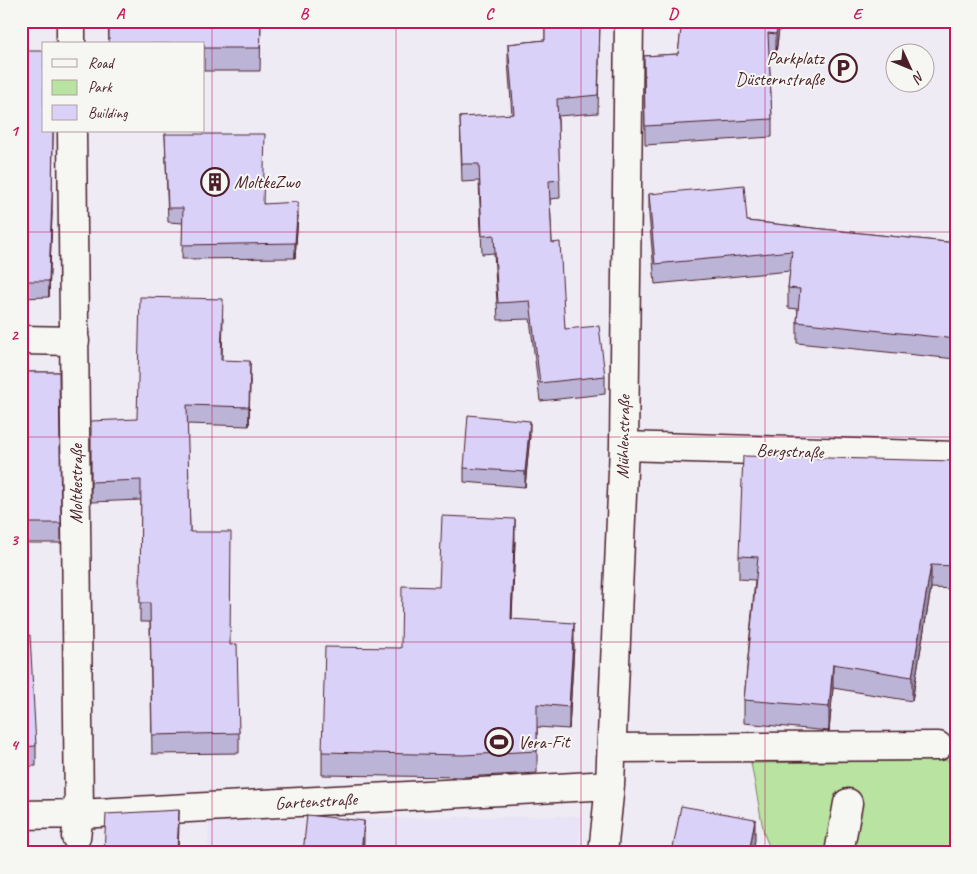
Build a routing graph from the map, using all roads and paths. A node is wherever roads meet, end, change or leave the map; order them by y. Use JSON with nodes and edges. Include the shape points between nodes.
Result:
{"nodes":[{"id":1,"x":71,"y":21,"type":"edge"},
{"id":2,"x":629,"y":21,"type":"edge"},
{"id":3,"x":71,"y":42,"type":"edge"},
{"id":4,"x":72,"y":132,"type":"edge"},
{"id":5,"x":21,"y":340,"type":"edge"},
{"id":6,"x":75,"y":340,"type":"junction"},
{"id":7,"x":624,"y":446,"type":"junction"},
{"id":8,"x":956,"y":456,"type":"edge"},
{"id":9,"x":938,"y":746,"type":"dead end"},
{"id":10,"x":612,"y":748,"type":"junction"},
{"id":11,"x":610,"y":785,"type":"junction"},
{"id":12,"x":848,"y":803,"type":"dead end"},
{"id":13,"x":21,"y":816,"type":"edge"},
{"id":14,"x":77,"y":826,"type":"junction"},
{"id":15,"x":603,"y":853,"type":"edge"},
{"id":16,"x":838,"y":853,"type":"edge"}],
"edges":[{"from":1,"to":3,"type":"street"},
{"from":2,"to":7,"type":"street","name":"Mühlenstraße"},
{"from":4,"to":6,"type":"street","name":"Moltkestraße"},
{"from":5,"to":6,"type":"street"},
{"from":6,"to":14,"type":"street","name":"Moltkestraße"},
{"from":7,"to":8,"type":"street","name":"Bergstraße"},
{"from":7,"to":10,"type":"street","name":"Mühlenstraße"},
{"from":9,"to":10,"type":"street"},
{"from":10,"to":11,"type":"street","name":"Mühlenstraße"},
{"from":11,"to":14,"type":"street","name":"Gartenstraße"},
{"from":11,"to":15,"type":"street","name":"Mühlenstraße"},
{"from":12,"to":16,"type":"street"},
{"from":13,"to":14,"type":"street","name":"Gartenstraße"}]}
